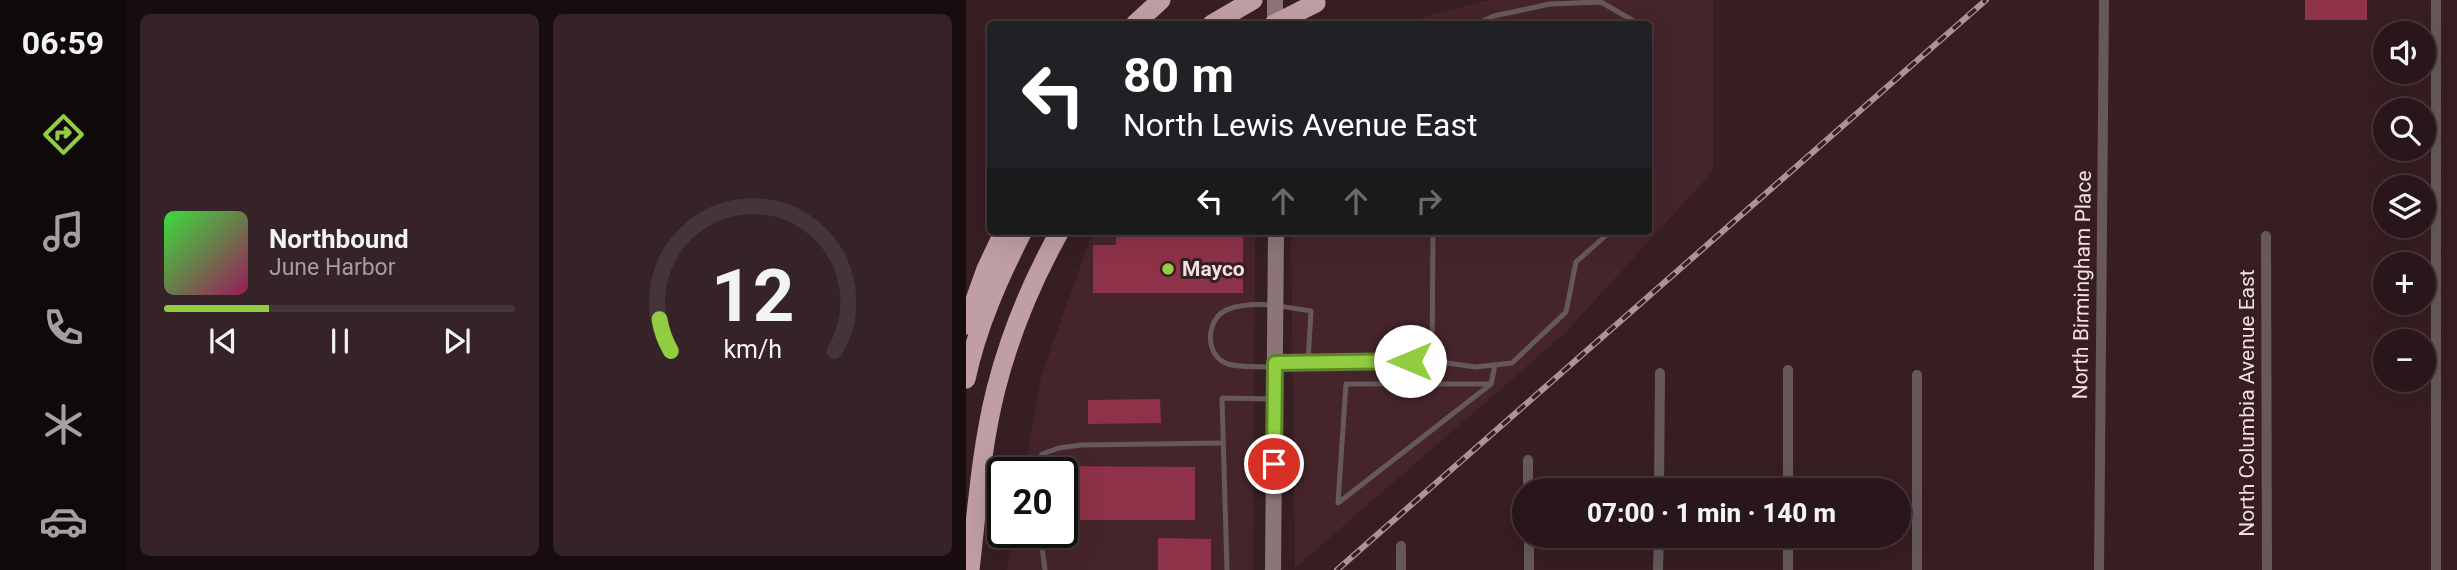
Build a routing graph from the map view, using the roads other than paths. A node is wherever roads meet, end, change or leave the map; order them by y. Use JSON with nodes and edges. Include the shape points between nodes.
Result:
{"nodes":[{"id":1,"x":1161,"y":0,"type":"edge"},
{"id":2,"x":1253,"y":0,"type":"edge"},
{"id":3,"x":1275,"y":0,"type":"edge"},
{"id":4,"x":2104,"y":0,"type":"edge"},
{"id":5,"x":2436,"y":0,"type":"edge"},
{"id":6,"x":1319,"y":2,"type":"edge"},
{"id":7,"x":1138,"y":21,"type":"edge"},
{"id":8,"x":1217,"y":21,"type":"edge"},
{"id":9,"x":1275,"y":21,"type":"edge"},
{"id":10,"x":1281,"y":21,"type":"edge"},
{"id":11,"x":1483,"y":21,"type":"edge"},
{"id":12,"x":1634,"y":21,"type":"edge"},
{"id":13,"x":1002,"y":235,"type":"edge"},
{"id":14,"x":1021,"y":235,"type":"edge"},
{"id":15,"x":1058,"y":235,"type":"edge"},
{"id":16,"x":1276,"y":235,"type":"edge"},
{"id":17,"x":1433,"y":235,"type":"edge"},
{"id":18,"x":1606,"y":235,"type":"edge"},
{"id":19,"x":2266,"y":236,"type":"dead end"},
{"id":20,"x":1276,"y":306,"type":"junction"},
{"id":21,"x":966,"y":325,"type":"edge"},
{"id":22,"x":1432,"y":361,"type":"junction"},
{"id":23,"x":1308,"y":362,"type":"junction"},
{"id":24,"x":1275,"y":365,"type":"junction"},
{"id":25,"x":1495,"y":365,"type":"junction"},
{"id":26,"x":1788,"y":370,"type":"dead end"},
{"id":27,"x":1660,"y":373,"type":"dead end"},
{"id":28,"x":1917,"y":375,"type":"dead end"},
{"id":29,"x":966,"y":379,"type":"edge"},
{"id":30,"x":1490,"y":384,"type":"junction"},
{"id":31,"x":1274,"y":399,"type":"junction"},
{"id":32,"x":1222,"y":443,"type":"junction"},
{"id":33,"x":1041,"y":457,"type":"edge"},
{"id":34,"x":1528,"y":460,"type":"dead end"},
{"id":35,"x":1528,"y":478,"type":"edge"},
{"id":36,"x":1659,"y":478,"type":"edge"},
{"id":37,"x":1788,"y":478,"type":"edge"},
{"id":38,"x":1401,"y":546,"type":"dead end"},
{"id":39,"x":1042,"y":548,"type":"edge"},
{"id":40,"x":1529,"y":548,"type":"edge"},
{"id":41,"x":1659,"y":548,"type":"edge"},
{"id":42,"x":1788,"y":548,"type":"edge"},
{"id":43,"x":970,"y":570,"type":"edge"},
{"id":44,"x":1045,"y":570,"type":"edge"},
{"id":45,"x":1227,"y":570,"type":"edge"},
{"id":46,"x":1273,"y":570,"type":"edge"},
{"id":47,"x":1401,"y":570,"type":"edge"},
{"id":48,"x":1529,"y":570,"type":"edge"},
{"id":49,"x":1658,"y":570,"type":"edge"},
{"id":50,"x":1788,"y":570,"type":"edge"},
{"id":51,"x":1917,"y":570,"type":"edge"},
{"id":52,"x":2099,"y":570,"type":"edge"},
{"id":53,"x":2267,"y":570,"type":"edge"},
{"id":54,"x":2436,"y":570,"type":"edge"}],
"edges":[{"from":1,"to":7,"type":"highway"},
{"from":2,"to":8,"type":"highway"},
{"from":3,"to":9,"type":"main road"},
{"from":4,"to":52,"type":"street","name":"North Birmingham Place"},
{"from":5,"to":54,"type":"street"},
{"from":6,"to":10,"type":"highway","bridge":true},
{"from":11,"to":12,"type":"lane","via":[[1550,4],[1601,2]]},
{"from":13,"to":21,"type":"highway"},
{"from":14,"to":29,"type":"highway","via":[[982,323]]},
{"from":15,"to":43,"type":"highway","via":[[1016,323],[995,392]]},
{"from":16,"to":20,"type":"main road"},
{"from":17,"to":22,"type":"lane"},
{"from":18,"to":25,"type":"lane","via":[[1576,262],[1566,312],[1511,363]]},
{"from":19,"to":53,"type":"street","name":"North Columbia Avenue East"},
{"from":20,"to":23,"type":"lane","via":[[1311,310]]},
{"from":20,"to":24,"type":"main road"},
{"from":20,"to":24,"type":"lane","via":[[1238,306],[1219,313],[1210,335],[1211,347],[1226,363]]},
{"from":22,"to":23,"type":"lane"},
{"from":22,"to":25,"type":"lane"},
{"from":23,"to":24,"type":"lane"},
{"from":24,"to":31,"type":"main road"},
{"from":25,"to":30,"type":"lane"},
{"from":26,"to":37,"type":"street"},
{"from":27,"to":36,"type":"street"},
{"from":28,"to":51,"type":"street"},
{"from":30,"to":30,"type":"lane","via":[[1447,418],[1338,503],[1346,384]]},
{"from":31,"to":32,"type":"lane","via":[[1222,398]]},
{"from":31,"to":46,"type":"main road"},
{"from":32,"to":33,"type":"lane","via":[[1081,445]]},
{"from":32,"to":45,"type":"lane"},
{"from":34,"to":35,"type":"street"},
{"from":38,"to":47,"type":"street"},
{"from":39,"to":44,"type":"lane"},
{"from":40,"to":48,"type":"street"},
{"from":41,"to":49,"type":"street"},
{"from":42,"to":50,"type":"street"}]}
